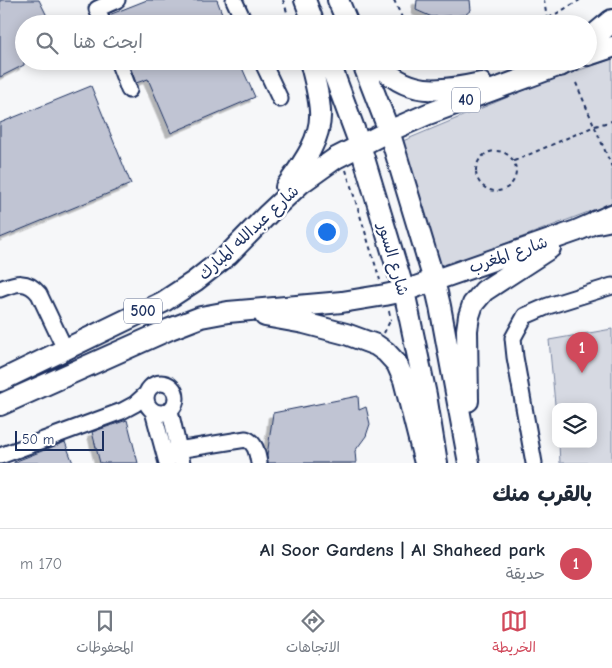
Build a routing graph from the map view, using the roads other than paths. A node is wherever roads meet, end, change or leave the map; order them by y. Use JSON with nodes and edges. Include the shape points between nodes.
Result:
{"nodes":[{"id":1,"x":117,"y":0,"type":"edge"},
{"id":2,"x":234,"y":0,"type":"edge"},
{"id":3,"x":298,"y":0,"type":"edge"},
{"id":4,"x":305,"y":0,"type":"edge"},
{"id":5,"x":99,"y":15,"type":"edge"},
{"id":6,"x":241,"y":15,"type":"edge"},
{"id":7,"x":300,"y":15,"type":"edge"},
{"id":8,"x":311,"y":15,"type":"edge"},
{"id":9,"x":612,"y":21,"type":"edge"},
{"id":10,"x":597,"y":34,"type":"edge"},
{"id":11,"x":612,"y":47,"type":"edge"},
{"id":12,"x":597,"y":52,"type":"edge"},
{"id":13,"x":122,"y":70,"type":"edge"},
{"id":14,"x":266,"y":70,"type":"edge"},
{"id":15,"x":312,"y":70,"type":"edge"},
{"id":16,"x":332,"y":70,"type":"edge"},
{"id":17,"x":365,"y":70,"type":"edge"},
{"id":18,"x":384,"y":70,"type":"edge"},
{"id":19,"x":535,"y":70,"type":"edge"},
{"id":20,"x":544,"y":70,"type":"edge"},
{"id":21,"x":130,"y":90,"type":"dead end"},
{"id":22,"x":280,"y":99,"type":"dead end"},
{"id":23,"x":389,"y":131,"type":"junction"},
{"id":24,"x":360,"y":145,"type":"junction"},
{"id":25,"x":268,"y":214,"type":"junction"},
{"id":26,"x":599,"y":221,"type":"edge"},
{"id":27,"x":434,"y":280,"type":"junction"},
{"id":28,"x":612,"y":286,"type":"edge"},
{"id":29,"x":0,"y":289,"type":"edge"},
{"id":30,"x":394,"y":293,"type":"junction"},
{"id":31,"x":241,"y":311,"type":"junction"},
{"id":32,"x":65,"y":349,"type":"junction"},
{"id":33,"x":0,"y":380,"type":"edge"},
{"id":34,"x":145,"y":395,"type":"junction"},
{"id":35,"x":0,"y":405,"type":"edge"},
{"id":36,"x":170,"y":410,"type":"junction"},
{"id":37,"x":122,"y":411,"type":"junction"},
{"id":38,"x":152,"y":411,"type":"junction"},
{"id":39,"x":7,"y":457,"type":"edge"},
{"id":40,"x":173,"y":457,"type":"edge"},
{"id":41,"x":259,"y":463,"type":"edge"},
{"id":42,"x":425,"y":463,"type":"edge"},
{"id":43,"x":437,"y":463,"type":"edge"},
{"id":44,"x":469,"y":463,"type":"edge"},
{"id":45,"x":534,"y":463,"type":"edge"}],
"edges":[{"from":1,"to":5,"type":"street","via":[[97,10]]},
{"from":2,"to":6,"type":"street"},
{"from":3,"to":7,"type":"main road"},
{"from":4,"to":8,"type":"main road"},
{"from":9,"to":10,"type":"highway"},
{"from":11,"to":12,"type":"main road"},
{"from":13,"to":21,"type":"street"},
{"from":14,"to":22,"type":"street"},
{"from":15,"to":25,"type":"main road","via":[[320,111],[317,133],[310,150]]},
{"from":16,"to":24,"type":"main road","name":"شارع السور"},
{"from":17,"to":23,"type":"main road","name":"شارع السور"},
{"from":18,"to":19,"type":"main road","via":[[400,82],[428,90],[460,88]]},
{"from":20,"to":23,"type":"main road","number":"40"},
{"from":23,"to":24,"type":"main road","number":"40"},
{"from":23,"to":27,"type":"main road","name":"شارع السور"},
{"from":24,"to":25,"type":"main road","name":"شارع عبدالله المبارك","number":"500","via":[[325,165]]},
{"from":24,"to":30,"type":"main road","name":"شارع السور"},
{"from":25,"to":32,"type":"main road","name":"شارع عبدالله المبارك","number":"500","via":[[228,255],[163,302]]},
{"from":26,"to":27,"type":"main road","name":"شارع المغرب"},
{"from":26,"to":44,"type":"main road","via":[[491,286],[473,304],[466,343]]},
{"from":27,"to":30,"type":"main road","name":"شارع المغرب"},
{"from":27,"to":44,"type":"main road","name":"شارع السور"},
{"from":28,"to":45,"type":"street","via":[[525,316],[513,338]]},
{"from":29,"to":32,"type":"street","via":[[19,284],[34,288]]},
{"from":30,"to":31,"type":"main road","number":"500","via":[[342,302]]},
{"from":30,"to":43,"type":"main road","name":"شارع السور","via":[[426,394]]},
{"from":31,"to":35,"type":"main road","number":"500","via":[[201,317],[170,329]]},
{"from":31,"to":42,"type":"main road","via":[[325,328],[376,345],[386,352],[397,364],[404,380]]},
{"from":32,"to":33,"type":"main road","name":"شارع عبدالله المبارك","number":"500"},
{"from":34,"to":36,"type":"street","via":[[159,382],[169,385],[176,397]]},
{"from":34,"to":37,"type":"street"},
{"from":34,"to":38,"type":"street"},
{"from":36,"to":38,"type":"street","via":[[162,414]]},
{"from":36,"to":40,"type":"street"},
{"from":37,"to":38,"type":"street"},
{"from":37,"to":39,"type":"street"},
{"from":38,"to":40,"type":"street"},
{"from":40,"to":41,"type":"street","via":[[246,439],[254,446]]}]}
